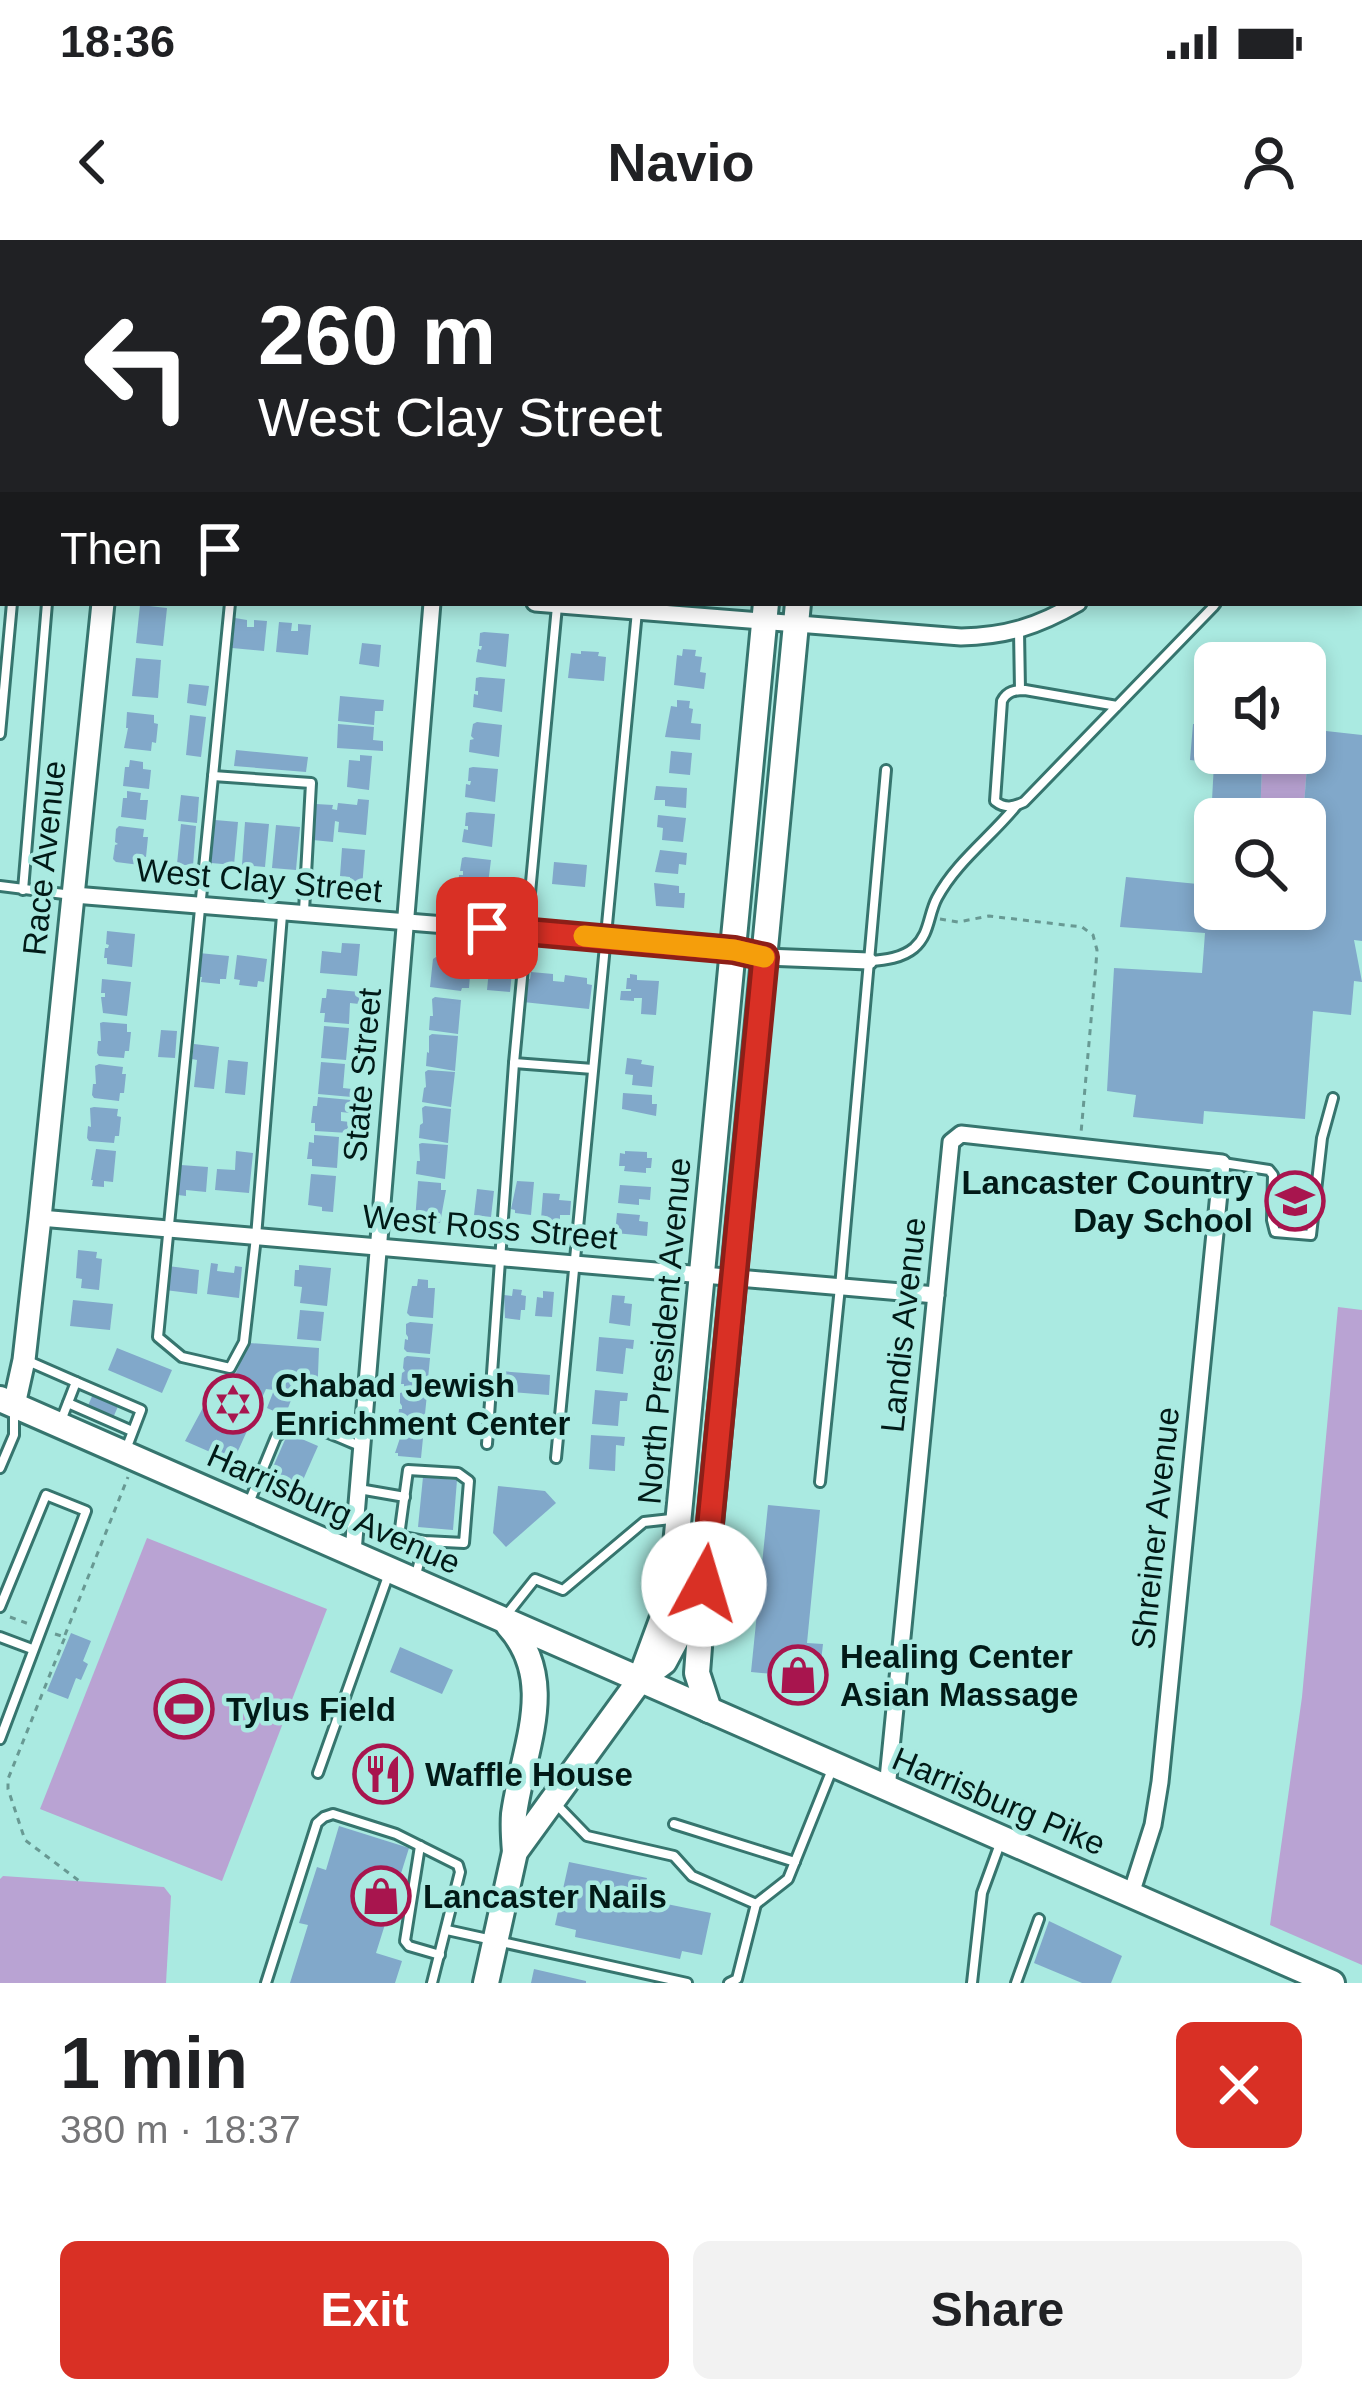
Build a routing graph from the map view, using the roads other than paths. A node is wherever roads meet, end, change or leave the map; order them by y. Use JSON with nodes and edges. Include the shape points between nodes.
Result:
{"nodes":[{"id":1,"x":12,"y":606,"type":"edge"},
{"id":2,"x":46,"y":606,"type":"edge"},
{"id":3,"x":103,"y":606,"type":"edge"},
{"id":4,"x":230,"y":606,"type":"edge"},
{"id":5,"x":432,"y":606,"type":"edge"},
{"id":6,"x":557,"y":606,"type":"edge"},
{"id":7,"x":600,"y":606,"type":"edge"},
{"id":8,"x":1072,"y":606,"type":"edge"},
{"id":9,"x":1213,"y":606,"type":"edge"},
{"id":10,"x":637,"y":611,"type":"junction"},
{"id":11,"x":765,"y":612,"type":"edge"},
{"id":12,"x":797,"y":614,"type":"edge"},
{"id":13,"x":1019,"y":629,"type":"junction"},
{"id":14,"x":1020,"y":690,"type":"junction"},
{"id":15,"x":1117,"y":706,"type":"junction"},
{"id":16,"x":0,"y":734,"type":"edge"},
{"id":17,"x":886,"y":770,"type":"dead end"},
{"id":18,"x":213,"y":776,"type":"junction"},
{"id":19,"x":1017,"y":805,"type":"junction"},
{"id":20,"x":0,"y":886,"type":"edge"},
{"id":21,"x":23,"y":890,"type":"junction"},
{"id":22,"x":74,"y":895,"type":"junction"},
{"id":23,"x":202,"y":906,"type":"junction"},
{"id":24,"x":282,"y":912,"type":"junction"},
{"id":25,"x":304,"y":914,"type":"junction"},
{"id":26,"x":405,"y":922,"type":"junction"},
{"id":27,"x":528,"y":932,"type":"junction"},
{"id":28,"x":605,"y":938,"type":"junction"},
{"id":29,"x":734,"y":950,"type":"junction"},
{"id":30,"x":765,"y":957,"type":"junction"},
{"id":31,"x":868,"y":961,"type":"junction"},
{"id":32,"x":514,"y":1063,"type":"junction"},
{"id":33,"x":592,"y":1069,"type":"junction"},
{"id":34,"x":1334,"y":1098,"type":"dead end"},
{"id":35,"x":1222,"y":1163,"type":"junction"},
{"id":36,"x":40,"y":1218,"type":"junction"},
{"id":37,"x":170,"y":1229,"type":"junction"},
{"id":38,"x":256,"y":1237,"type":"junction"},
{"id":39,"x":378,"y":1248,"type":"junction"},
{"id":40,"x":500,"y":1257,"type":"junction"},
{"id":41,"x":574,"y":1263,"type":"junction"},
{"id":42,"x":702,"y":1275,"type":"junction"},
{"id":43,"x":734,"y":1278,"type":"junction"},
{"id":44,"x":840,"y":1287,"type":"junction"},
{"id":45,"x":936,"y":1295,"type":"junction"},
{"id":46,"x":24,"y":1360,"type":"junction"},
{"id":47,"x":76,"y":1382,"type":"junction"},
{"id":48,"x":5,"y":1409,"type":"edge"},
{"id":49,"x":63,"y":1414,"type":"junction"},
{"id":50,"x":487,"y":1444,"type":"dead end"},
{"id":51,"x":362,"y":1446,"type":"junction"},
{"id":52,"x":131,"y":1447,"type":"junction"},
{"id":53,"x":556,"y":1458,"type":"dead end"},
{"id":54,"x":0,"y":1468,"type":"edge"},
{"id":55,"x":820,"y":1482,"type":"dead end"},
{"id":56,"x":358,"y":1489,"type":"junction"},
{"id":57,"x":405,"y":1497,"type":"junction"},
{"id":58,"x":248,"y":1507,"type":"junction"},
{"id":59,"x":679,"y":1518,"type":"junction"},
{"id":60,"x":425,"y":1541,"type":"junction"},
{"id":61,"x":708,"y":1545,"type":"junction"},
{"id":62,"x":353,"y":1552,"type":"junction"},
{"id":63,"x":390,"y":1569,"type":"junction"},
{"id":64,"x":414,"y":1580,"type":"junction"},
{"id":65,"x":0,"y":1610,"type":"edge"},
{"id":66,"x":502,"y":1619,"type":"junction"},
{"id":67,"x":0,"y":1637,"type":"edge"},
{"id":68,"x":33,"y":1649,"type":"junction"},
{"id":69,"x":640,"y":1680,"type":"junction"},
{"id":70,"x":709,"y":1710,"type":"junction"},
{"id":71,"x":0,"y":1739,"type":"edge"},
{"id":72,"x":834,"y":1766,"type":"junction"},
{"id":73,"x":318,"y":1773,"type":"dead end"},
{"id":74,"x":887,"y":1789,"type":"junction"},
{"id":75,"x":552,"y":1800,"type":"junction"},
{"id":76,"x":674,"y":1824,"type":"dead end"},
{"id":77,"x":1002,"y":1839,"type":"junction"},
{"id":78,"x":420,"y":1846,"type":"junction"},
{"id":79,"x":515,"y":1852,"type":"junction"},
{"id":80,"x":795,"y":1862,"type":"junction"},
{"id":81,"x":1131,"y":1894,"type":"junction"},
{"id":82,"x":756,"y":1904,"type":"junction"},
{"id":83,"x":1039,"y":1919,"type":"dead end"},
{"id":84,"x":447,"y":1930,"type":"junction"},
{"id":85,"x":494,"y":1940,"type":"junction"},
{"id":86,"x":440,"y":1955,"type":"junction"},
{"id":87,"x":975,"y":1982,"type":"edge"},
{"id":88,"x":266,"y":1983,"type":"edge"},
{"id":89,"x":431,"y":1983,"type":"edge"},
{"id":90,"x":485,"y":1983,"type":"edge"},
{"id":91,"x":687,"y":1983,"type":"edge"},
{"id":92,"x":729,"y":1983,"type":"edge"},
{"id":93,"x":1016,"y":1983,"type":"edge"},
{"id":94,"x":1332,"y":1983,"type":"edge"}],
"edges":[{"from":1,"to":16,"type":"lane"},
{"from":2,"to":21,"type":"lane"},
{"from":3,"to":22,"type":"main road","name":"Race Avenue"},
{"from":4,"to":18,"type":"lane"},
{"from":5,"to":26,"type":"street","name":"State Street"},
{"from":6,"to":27,"type":"lane"},
{"from":7,"to":10,"type":"street"},
{"from":8,"to":13,"type":"street"},
{"from":9,"to":15,"type":"lane"},
{"from":10,"to":11,"type":"street"},
{"from":10,"to":28,"type":"lane"},
{"from":11,"to":12,"type":"street"},
{"from":11,"to":29,"type":"main road","name":"North President Avenue"},
{"from":12,"to":13,"type":"street","via":[[961,637]]},
{"from":12,"to":30,"type":"main road","name":"North President Avenue"},
{"from":13,"to":14,"type":"lane"},
{"from":14,"to":15,"type":"lane"},
{"from":14,"to":19,"type":"lane","via":[[1002,701],[994,788],[1002,807]]},
{"from":15,"to":19,"type":"lane"},
{"from":17,"to":31,"type":"lane"},
{"from":18,"to":23,"type":"lane"},
{"from":18,"to":25,"type":"lane","via":[[311,783]]},
{"from":19,"to":31,"type":"lane","via":[[947,880],[913,949]]},
{"from":20,"to":21,"type":"lane"},
{"from":21,"to":22,"type":"lane"},
{"from":22,"to":23,"type":"street","name":"West Clay Street"},
{"from":22,"to":36,"type":"main road","name":"Race Avenue"},
{"from":23,"to":24,"type":"street","name":"West Clay Street"},
{"from":23,"to":37,"type":"lane"},
{"from":24,"to":25,"type":"street","name":"West Clay Street"},
{"from":24,"to":38,"type":"lane"},
{"from":25,"to":26,"type":"street","name":"West Clay Street"},
{"from":26,"to":27,"type":"street","name":"West Clay Street"},
{"from":26,"to":39,"type":"street","name":"State Street"},
{"from":27,"to":28,"type":"street","name":"West Clay Street"},
{"from":27,"to":32,"type":"lane"},
{"from":28,"to":29,"type":"street","name":"West Clay Street"},
{"from":28,"to":33,"type":"lane"},
{"from":29,"to":30,"type":"street","name":"West Clay Street"},
{"from":29,"to":42,"type":"main road","name":"North President Avenue"},
{"from":30,"to":31,"type":"street","name":"West Clay Street"},
{"from":30,"to":43,"type":"main road","name":"North President Avenue"},
{"from":31,"to":44,"type":"lane"},
{"from":32,"to":33,"type":"lane"},
{"from":32,"to":40,"type":"lane"},
{"from":33,"to":41,"type":"lane"},
{"from":34,"to":35,"type":"lane","via":[[1311,1235],[1275,1232],[1273,1174]]},
{"from":35,"to":45,"type":"street","name":"Landis Avenue","via":[[955,1136]]},
{"from":35,"to":81,"type":"street","name":"Shreiner Avenue","via":[[1160,1782]]},
{"from":36,"to":37,"type":"street","name":"West Ross Street"},
{"from":36,"to":46,"type":"main road","name":"Race Avenue"},
{"from":37,"to":38,"type":"street","name":"West Ross Street"},
{"from":37,"to":38,"type":"lane","via":[[158,1337],[182,1357],[230,1368],[244,1342]]},
{"from":38,"to":39,"type":"street","name":"West Ross Street"},
{"from":39,"to":40,"type":"street","name":"West Ross Street"},
{"from":39,"to":51,"type":"street","name":"State Street"},
{"from":40,"to":41,"type":"street","name":"West Ross Street"},
{"from":40,"to":50,"type":"lane"},
{"from":41,"to":42,"type":"street","name":"West Ross Street"},
{"from":41,"to":53,"type":"lane"},
{"from":42,"to":43,"type":"street","name":"West Ross Street"},
{"from":42,"to":59,"type":"main road","name":"North President Avenue"},
{"from":43,"to":44,"type":"street","name":"West Ross Street"},
{"from":43,"to":61,"type":"main road","name":"North President Avenue"},
{"from":44,"to":45,"type":"street","name":"West Ross Street"},
{"from":44,"to":55,"type":"lane"},
{"from":45,"to":74,"type":"street","name":"Landis Avenue"},
{"from":46,"to":47,"type":"lane"},
{"from":46,"to":48,"type":"main road","name":"Race Avenue"},
{"from":47,"to":49,"type":"lane"},
{"from":47,"to":52,"type":"lane","via":[[141,1410]]},
{"from":48,"to":49,"type":"main road","name":"Harrisburg Avenue"},
{"from":48,"to":54,"type":"lane","via":[[14,1435]]},
{"from":49,"to":52,"type":"main road","name":"Harrisburg Avenue"},
{"from":49,"to":52,"type":"lane","via":[[97,1414]]},
{"from":51,"to":56,"type":"street","name":"State Street"},
{"from":51,"to":58,"type":"lane","via":[[303,1426],[284,1430]]},
{"from":52,"to":58,"type":"main road","name":"Harrisburg Avenue"},
{"from":56,"to":57,"type":"lane"},
{"from":56,"to":62,"type":"street","name":"State Street"},
{"from":57,"to":60,"type":"lane","via":[[400,1536]]},
{"from":57,"to":60,"type":"lane","via":[[408,1470],[469,1480],[464,1543]]},
{"from":58,"to":62,"type":"main road","name":"Harrisburg Avenue"},
{"from":59,"to":66,"type":"lane","via":[[644,1522],[563,1590],[536,1580]]},
{"from":59,"to":69,"type":"main road","name":"North President Avenue","via":[[670,1588]]},
{"from":60,"to":64,"type":"lane"},
{"from":61,"to":69,"type":"main road","name":"North President Avenue","via":[[679,1634],[664,1662]]},
{"from":61,"to":70,"type":"main road","via":[[697,1673]]},
{"from":62,"to":63,"type":"main road","name":"Harrisburg Avenue"},
{"from":63,"to":64,"type":"main road","name":"Harrisburg Avenue"},
{"from":63,"to":73,"type":"lane"},
{"from":64,"to":66,"type":"main road","name":"Harrisburg Avenue"},
{"from":65,"to":68,"type":"lane","via":[[46,1495],[86,1511]]},
{"from":66,"to":69,"type":"main road","name":"Harrisburg Avenue"},
{"from":66,"to":79,"type":"main road","via":[[525,1646],[535,1681]]},
{"from":67,"to":68,"type":"lane"},
{"from":68,"to":71,"type":"lane"},
{"from":69,"to":70,"type":"main road","name":"Harrisburg Pike"},
{"from":69,"to":75,"type":"main road"},
{"from":70,"to":72,"type":"main road","name":"Harrisburg Pike"},
{"from":72,"to":74,"type":"main road","name":"Harrisburg Pike"},
{"from":72,"to":80,"type":"lane"},
{"from":74,"to":77,"type":"main road","name":"Harrisburg Pike"},
{"from":75,"to":79,"type":"main road"},
{"from":75,"to":82,"type":"lane","via":[[587,1836],[674,1856],[692,1876]]},
{"from":76,"to":80,"type":"lane"},
{"from":77,"to":81,"type":"main road","name":"Harrisburg Pike"},
{"from":77,"to":87,"type":"lane","via":[[982,1893]]},
{"from":78,"to":84,"type":"lane","via":[[458,1865]]},
{"from":78,"to":86,"type":"lane","via":[[405,1941]]},
{"from":78,"to":88,"type":"lane","via":[[324,1816]]},
{"from":79,"to":85,"type":"main road"},
{"from":80,"to":82,"type":"lane","via":[[788,1879]]},
{"from":81,"to":94,"type":"main road","name":"Harrisburg Pike"},
{"from":82,"to":92,"type":"lane","via":[[737,1979]]},
{"from":83,"to":93,"type":"lane"},
{"from":84,"to":85,"type":"lane"},
{"from":84,"to":86,"type":"lane"},
{"from":85,"to":90,"type":"main road"},
{"from":85,"to":91,"type":"lane"},
{"from":86,"to":89,"type":"lane"}]}
